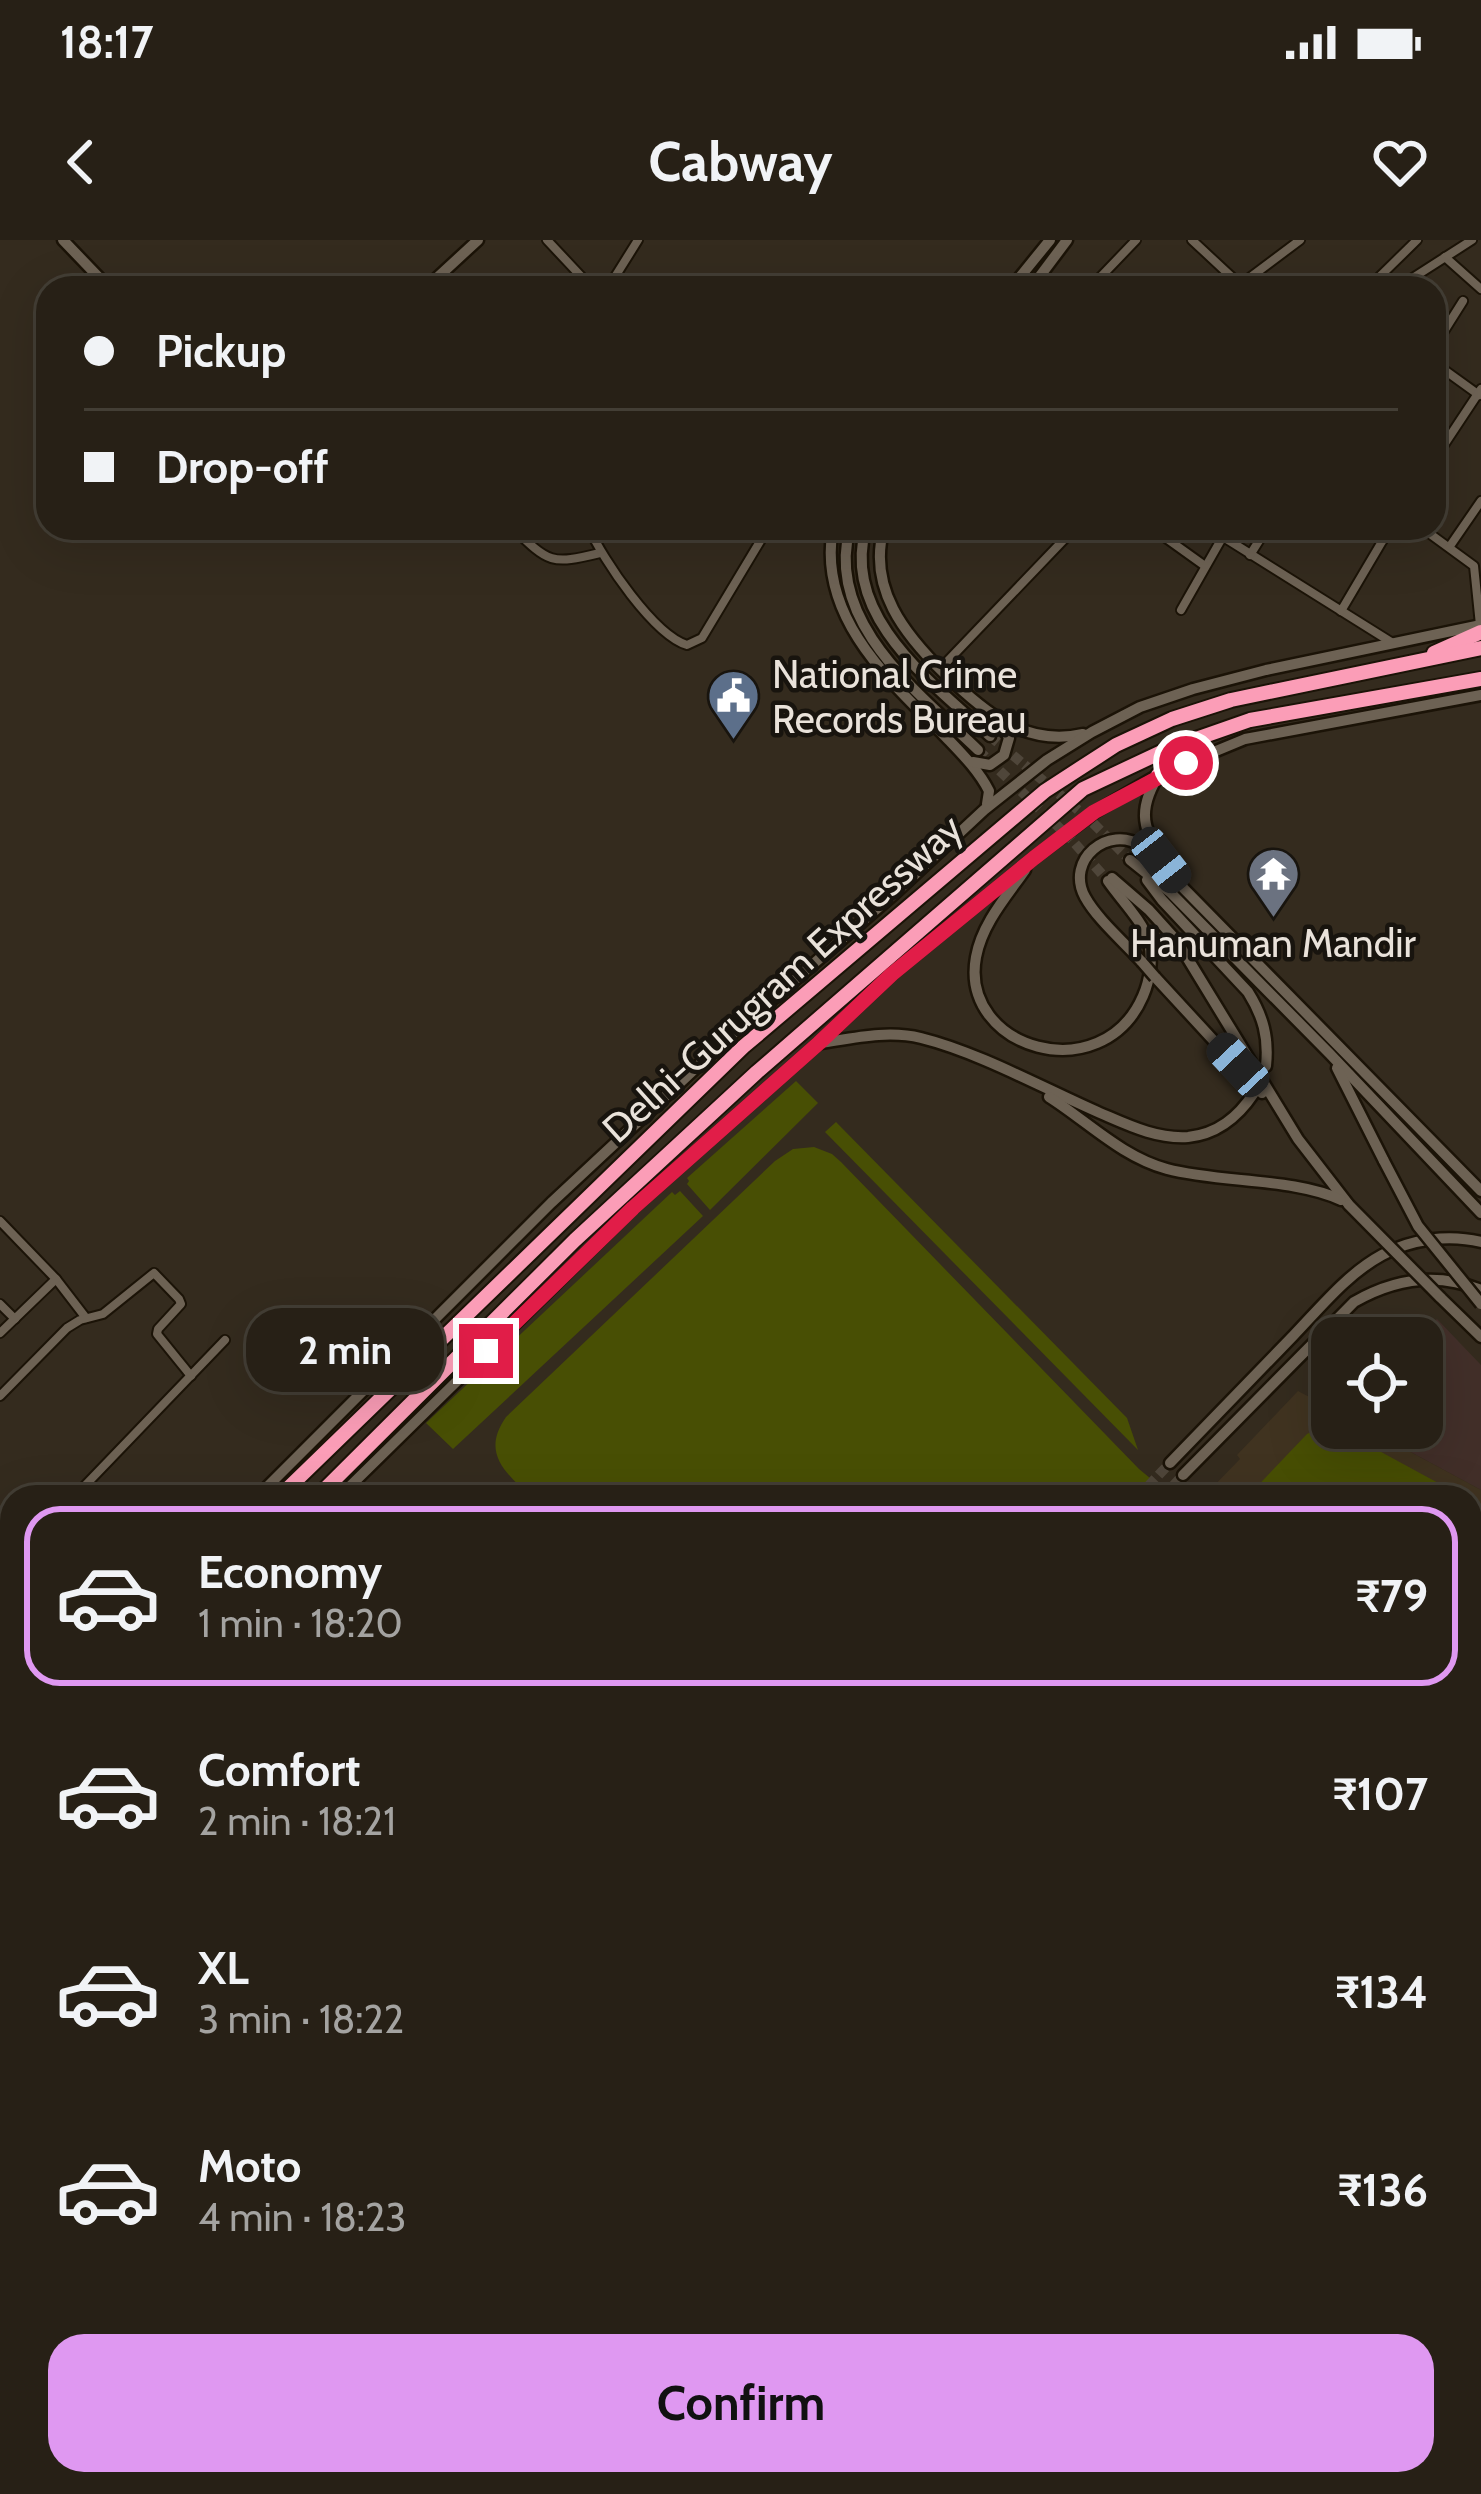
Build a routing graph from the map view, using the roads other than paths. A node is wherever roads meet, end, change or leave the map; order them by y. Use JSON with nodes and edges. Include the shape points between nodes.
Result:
{"nodes":[{"id":1,"x":63,"y":240,"type":"edge"},
{"id":2,"x":478,"y":240,"type":"edge"},
{"id":3,"x":547,"y":240,"type":"edge"},
{"id":4,"x":638,"y":240,"type":"edge"},
{"id":5,"x":1050,"y":240,"type":"edge"},
{"id":6,"x":1067,"y":240,"type":"edge"},
{"id":7,"x":1136,"y":240,"type":"edge"},
{"id":8,"x":1192,"y":240,"type":"edge"},
{"id":9,"x":1300,"y":240,"type":"edge"},
{"id":10,"x":1417,"y":240,"type":"edge"},
{"id":11,"x":1472,"y":240,"type":"edge"},
{"id":12,"x":1445,"y":257,"type":"junction"},
{"id":13,"x":1383,"y":275,"type":"edge"},
{"id":14,"x":98,"y":276,"type":"edge"},
{"id":15,"x":440,"y":276,"type":"edge"},
{"id":16,"x":581,"y":276,"type":"edge"},
{"id":17,"x":616,"y":276,"type":"edge"},
{"id":18,"x":1021,"y":276,"type":"edge"},
{"id":19,"x":1039,"y":276,"type":"edge"},
{"id":20,"x":1102,"y":276,"type":"edge"},
{"id":21,"x":1231,"y":276,"type":"edge"},
{"id":22,"x":1252,"y":276,"type":"edge"},
{"id":23,"x":1415,"y":276,"type":"edge"},
{"id":24,"x":1481,"y":289,"type":"edge"},
{"id":25,"x":1463,"y":302,"type":"dead end"},
{"id":26,"x":1446,"y":328,"type":"edge"},
{"id":27,"x":1446,"y":371,"type":"edge"},
{"id":28,"x":1480,"y":393,"type":"edge"},
{"id":29,"x":1446,"y":443,"type":"edge"},
{"id":30,"x":1481,"y":501,"type":"edge"},
{"id":31,"x":526,"y":540,"type":"edge"},
{"id":32,"x":594,"y":540,"type":"edge"},
{"id":33,"x":761,"y":540,"type":"edge"},
{"id":34,"x":831,"y":540,"type":"edge"},
{"id":35,"x":848,"y":540,"type":"edge"},
{"id":36,"x":863,"y":540,"type":"edge"},
{"id":37,"x":882,"y":540,"type":"edge"},
{"id":38,"x":1062,"y":540,"type":"edge"},
{"id":39,"x":1169,"y":540,"type":"edge"},
{"id":40,"x":1221,"y":540,"type":"edge"},
{"id":41,"x":1225,"y":540,"type":"edge"},
{"id":42,"x":1260,"y":540,"type":"edge"},
{"id":43,"x":1383,"y":540,"type":"edge"},
{"id":44,"x":1441,"y":540,"type":"edge"},
{"id":45,"x":1450,"y":546,"type":"junction"},
{"id":46,"x":600,"y":553,"type":"junction"},
{"id":47,"x":1250,"y":555,"type":"junction"},
{"id":48,"x":1205,"y":566,"type":"junction"},
{"id":49,"x":1181,"y":610,"type":"dead end"},
{"id":50,"x":1341,"y":611,"type":"junction"},
{"id":51,"x":1481,"y":628,"type":"edge"},
{"id":52,"x":1392,"y":643,"type":"junction"},
{"id":53,"x":1476,"y":649,"type":"edge"},
{"id":54,"x":1419,"y":662,"type":"junction"},
{"id":55,"x":940,"y":669,"type":"junction"},
{"id":56,"x":1480,"y":684,"type":"edge"},
{"id":57,"x":996,"y":719,"type":"junction"},
{"id":58,"x":1091,"y":732,"type":"junction"},
{"id":59,"x":991,"y":736,"type":"tunnel mouth"},
{"id":60,"x":1196,"y":738,"type":"junction"},
{"id":61,"x":978,"y":750,"type":"tunnel mouth"},
{"id":62,"x":965,"y":757,"type":"junction"},
{"id":63,"x":1159,"y":776,"type":"junction"},
{"id":64,"x":984,"y":810,"type":"junction"},
{"id":65,"x":1034,"y":858,"type":"junction"},
{"id":66,"x":1180,"y":884,"type":"junction"},
{"id":67,"x":819,"y":1043,"type":"junction"},
{"id":68,"x":1330,"y":1054,"type":"junction"},
{"id":69,"x":991,"y":1065,"type":"junction"},
{"id":70,"x":1266,"y":1066,"type":"dead end"},
{"id":71,"x":1254,"y":1093,"type":"dead end"},
{"id":72,"x":1288,"y":1123,"type":"junction"},
{"id":73,"x":1481,"y":1191,"type":"edge"},
{"id":74,"x":1349,"y":1205,"type":"junction"},
{"id":75,"x":1481,"y":1214,"type":"edge"},
{"id":76,"x":0,"y":1220,"type":"edge"},
{"id":77,"x":1481,"y":1242,"type":"edge"},
{"id":78,"x":56,"y":1279,"type":"junction"},
{"id":79,"x":1481,"y":1290,"type":"edge"},
{"id":80,"x":0,"y":1304,"type":"edge"},
{"id":81,"x":1481,"y":1304,"type":"edge"},
{"id":82,"x":86,"y":1318,"type":"junction"},
{"id":83,"x":15,"y":1319,"type":"junction"},
{"id":84,"x":0,"y":1333,"type":"edge"},
{"id":85,"x":1481,"y":1337,"type":"edge"},
{"id":86,"x":225,"y":1340,"type":"dead end"},
{"id":87,"x":190,"y":1376,"type":"junction"},
{"id":88,"x":0,"y":1396,"type":"edge"},
{"id":89,"x":1170,"y":1463,"type":"tunnel mouth"},
{"id":90,"x":1183,"y":1475,"type":"tunnel mouth"},
{"id":91,"x":86,"y":1485,"type":"edge"},
{"id":92,"x":269,"y":1485,"type":"edge"},
{"id":93,"x":291,"y":1485,"type":"edge"},
{"id":94,"x":329,"y":1485,"type":"edge"},
{"id":95,"x":351,"y":1485,"type":"edge"}],
"edges":[{"from":1,"to":14,"type":"main road"},
{"from":2,"to":15,"type":"main road"},
{"from":3,"to":16,"type":"street"},
{"from":4,"to":17,"type":"street"},
{"from":5,"to":18,"type":"main road"},
{"from":6,"to":19,"type":"main road"},
{"from":7,"to":20,"type":"street"},
{"from":8,"to":21,"type":"street"},
{"from":9,"to":22,"type":"street"},
{"from":10,"to":13,"type":"street"},
{"from":11,"to":12,"type":"street"},
{"from":12,"to":23,"type":"street"},
{"from":12,"to":24,"type":"street"},
{"from":25,"to":26,"type":"street"},
{"from":27,"to":28,"type":"street"},
{"from":28,"to":29,"type":"street"},
{"from":30,"to":45,"type":"street"},
{"from":31,"to":46,"type":"street","via":[[554,560]]},
{"from":32,"to":46,"type":"street"},
{"from":33,"to":46,"type":"street","via":[[702,638],[687,645],[661,629]]},
{"from":34,"to":62,"type":"main road","via":[[833,586],[852,629]]},
{"from":35,"to":61,"type":"main road","via":[[848,585],[876,646]]},
{"from":36,"to":59,"type":"main road","via":[[869,598],[889,635]]},
{"from":37,"to":55,"type":"main road","via":[[893,611]]},
{"from":38,"to":55,"type":"street"},
{"from":39,"to":48,"type":"street"},
{"from":40,"to":48,"type":"street"},
{"from":41,"to":47,"type":"street"},
{"from":42,"to":47,"type":"street"},
{"from":43,"to":50,"type":"street"},
{"from":44,"to":45,"type":"street"},
{"from":45,"to":51,"type":"street","via":[[1474,566]]},
{"from":47,"to":50,"type":"street"},
{"from":48,"to":49,"type":"street"},
{"from":50,"to":52,"type":"street"},
{"from":51,"to":52,"type":"main road"},
{"from":51,"to":54,"type":"highway"},
{"from":52,"to":58,"type":"main road","via":[[1193,688]]},
{"from":53,"to":54,"type":"highway"},
{"from":54,"to":93,"type":"highway","name":"Delhi-Gurugram Expressway","via":[[1172,718],[1045,790],[742,1047]]},
{"from":55,"to":57,"type":"main road"},
{"from":56,"to":60,"type":"highway","name":"Delhi-Gurugram Expressway","via":[[1250,720]]},
{"from":56,"to":63,"type":"main road","via":[[1245,739]]},
{"from":57,"to":58,"type":"main road","via":[[1052,737]]},
{"from":57,"to":62,"type":"main road","via":[[1009,738],[1004,755],[984,766]]},
{"from":58,"to":64,"type":"main road"},
{"from":60,"to":63,"type":"highway"},
{"from":60,"to":94,"type":"highway","name":"Delhi-Gurugram Expressway","via":[[1082,790],[1005,856],[575,1240]]},
{"from":62,"to":64,"type":"main road","via":[[989,791]]},
{"from":63,"to":65,"type":"main road"},
{"from":63,"to":66,"type":"main road","via":[[1145,821]]},
{"from":64,"to":92,"type":"main road","via":[[551,1203]]},
{"from":65,"to":67,"type":"main road"},
{"from":65,"to":72,"type":"main road","via":[[986,926],[974,962],[992,1018],[1034,1046],[1061,1051],[1098,1043],[1126,1024],[1142,997],[1148,942],[1110,879],[1177,941]]},
{"from":66,"to":72,"type":"main road","bridge":true,"via":[[1124,838],[1099,844],[1080,880],[1084,896]]},
{"from":66,"to":73,"type":"main road"},
{"from":67,"to":69,"type":"main road","via":[[902,1034]]},
{"from":67,"to":95,"type":"main road","via":[[633,1208]]},
{"from":68,"to":70,"type":"main road","via":[[1134,864],[1248,992],[1266,1032]]},
{"from":68,"to":75,"type":"main road"},
{"from":68,"to":81,"type":"main road","bridge":true,"via":[[1406,1206]]},
{"from":69,"to":71,"type":"main road","via":[[1171,1137],[1214,1130]]},
{"from":69,"to":74,"type":"main road","via":[[1157,1166],[1318,1191]]},
{"from":72,"to":74,"type":"main road"},
{"from":74,"to":85,"type":"main road","bridge":true},
{"from":76,"to":78,"type":"street"},
{"from":77,"to":89,"type":"main road","via":[[1420,1241],[1372,1261]]},
{"from":78,"to":82,"type":"street"},
{"from":78,"to":83,"type":"street"},
{"from":79,"to":90,"type":"main road","via":[[1412,1280],[1354,1302]]},
{"from":80,"to":83,"type":"street"},
{"from":82,"to":87,"type":"street","via":[[156,1274],[181,1304],[157,1334]]},
{"from":82,"to":88,"type":"street"},
{"from":83,"to":84,"type":"street"},
{"from":86,"to":87,"type":"street"},
{"from":87,"to":91,"type":"street"}]}
